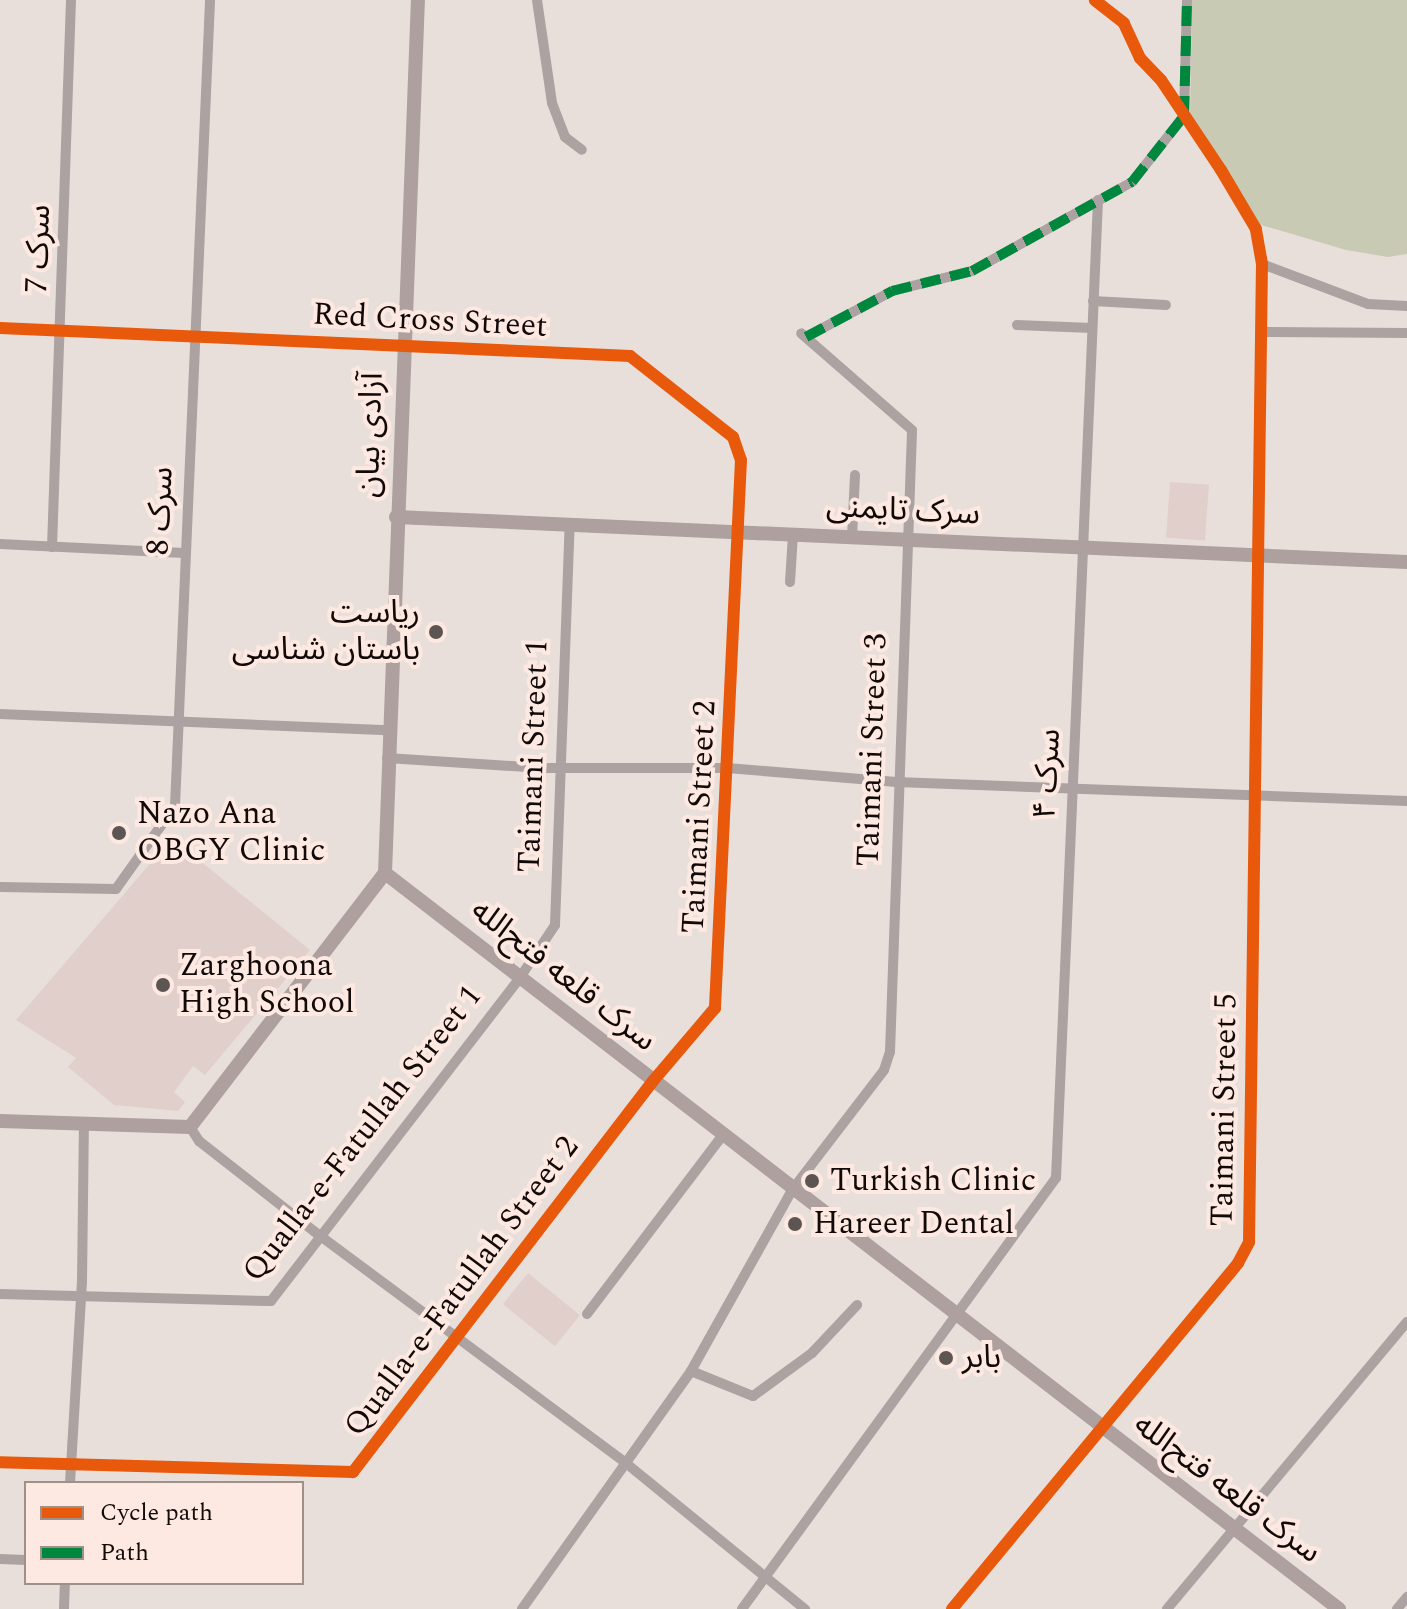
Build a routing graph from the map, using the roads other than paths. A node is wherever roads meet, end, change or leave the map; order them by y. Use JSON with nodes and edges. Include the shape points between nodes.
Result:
{"nodes":[{"id":1,"x":71,"y":0,"type":"edge"},
{"id":2,"x":210,"y":0,"type":"edge"},
{"id":3,"x":418,"y":0,"type":"edge"},
{"id":4,"x":537,"y":0,"type":"edge"},
{"id":5,"x":1095,"y":0,"type":"edge"},
{"id":6,"x":1187,"y":0,"type":"edge"},
{"id":7,"x":1184,"y":116,"type":"junction"},
{"id":8,"x":582,"y":150,"type":"dead end"},
{"id":9,"x":1098,"y":200,"type":"junction"},
{"id":10,"x":1262,"y":264,"type":"junction"},
{"id":11,"x":1093,"y":301,"type":"junction"},
{"id":12,"x":1166,"y":305,"type":"dead end"},
{"id":13,"x":1407,"y":306,"type":"edge"},
{"id":14,"x":1017,"y":325,"type":"dead end"},
{"id":15,"x":0,"y":328,"type":"edge"},
{"id":16,"x":1092,"y":328,"type":"junction"},
{"id":17,"x":63,"y":332,"type":"junction"},
{"id":18,"x":1263,"y":332,"type":"junction"},
{"id":19,"x":1407,"y":333,"type":"edge"},
{"id":20,"x":195,"y":337,"type":"junction"},
{"id":21,"x":403,"y":346,"type":"junction"},
{"id":22,"x":855,"y":475,"type":"dead end"},
{"id":23,"x":396,"y":517,"type":"junction"},
{"id":24,"x":570,"y":524,"type":"junction"},
{"id":25,"x":738,"y":532,"type":"junction"},
{"id":26,"x":793,"y":534,"type":"junction"},
{"id":27,"x":852,"y":537,"type":"junction"},
{"id":28,"x":908,"y":539,"type":"junction"},
{"id":29,"x":0,"y":544,"type":"edge"},
{"id":30,"x":52,"y":547,"type":"junction"},
{"id":31,"x":1083,"y":549,"type":"junction"},
{"id":32,"x":184,"y":553,"type":"junction"},
{"id":33,"x":1261,"y":554,"type":"junction"},
{"id":34,"x":1407,"y":562,"type":"edge"},
{"id":35,"x":790,"y":582,"type":"dead end"},
{"id":36,"x":0,"y":714,"type":"edge"},
{"id":37,"x":180,"y":721,"type":"junction"},
{"id":38,"x":388,"y":730,"type":"junction"},
{"id":39,"x":387,"y":758,"type":"junction"},
{"id":40,"x":557,"y":767,"type":"junction"},
{"id":41,"x":727,"y":768,"type":"junction"},
{"id":42,"x":896,"y":782,"type":"junction"},
{"id":43,"x":1075,"y":786,"type":"junction"},
{"id":44,"x":1254,"y":795,"type":"junction"},
{"id":45,"x":1407,"y":801,"type":"edge"},
{"id":46,"x":385,"y":873,"type":"junction"},
{"id":47,"x":0,"y":887,"type":"edge"},
{"id":48,"x":519,"y":979,"type":"junction"},
{"id":49,"x":653,"y":1081,"type":"junction"},
{"id":50,"x":0,"y":1121,"type":"edge"},
{"id":51,"x":84,"y":1124,"type":"junction"},
{"id":52,"x":190,"y":1127,"type":"junction"},
{"id":53,"x":722,"y":1136,"type":"junction"},
{"id":54,"x":792,"y":1190,"type":"junction"},
{"id":55,"x":321,"y":1237,"type":"junction"},
{"id":56,"x":0,"y":1294,"type":"edge"},
{"id":57,"x":78,"y":1297,"type":"junction"},
{"id":58,"x":857,"y":1305,"type":"dead end"},
{"id":59,"x":587,"y":1314,"type":"dead end"},
{"id":60,"x":958,"y":1319,"type":"junction"},
{"id":61,"x":1407,"y":1322,"type":"edge"},
{"id":62,"x":455,"y":1336,"type":"junction"},
{"id":63,"x":691,"y":1371,"type":"junction"},
{"id":64,"x":1101,"y":1428,"type":"junction"},
{"id":65,"x":0,"y":1462,"type":"edge"},
{"id":66,"x":71,"y":1464,"type":"junction"},
{"id":67,"x":627,"y":1464,"type":"junction"},
{"id":68,"x":70,"y":1481,"type":"edge"},
{"id":69,"x":1232,"y":1530,"type":"junction"},
{"id":70,"x":0,"y":1559,"type":"edge"},
{"id":71,"x":24,"y":1560,"type":"edge"},
{"id":72,"x":763,"y":1577,"type":"junction"},
{"id":73,"x":65,"y":1585,"type":"edge"},
{"id":74,"x":1407,"y":1597,"type":"edge"},
{"id":75,"x":64,"y":1609,"type":"edge"},
{"id":76,"x":522,"y":1609,"type":"edge"},
{"id":77,"x":742,"y":1609,"type":"edge"},
{"id":78,"x":805,"y":1609,"type":"edge"},
{"id":79,"x":952,"y":1609,"type":"edge"},
{"id":80,"x":1167,"y":1609,"type":"edge"},
{"id":81,"x":1339,"y":1609,"type":"edge"},
{"id":82,"x":1397,"y":1609,"type":"edge"}],
"edges":[{"from":1,"to":17,"type":"street","name":"سرک 7"},
{"from":2,"to":20,"type":"street","name":"سرک 8"},
{"from":3,"to":21,"type":"main road","name":"آزادی بیان"},
{"from":4,"to":8,"type":"street","via":[[552,103],[565,137]]},
{"from":5,"to":7,"type":"street","name":"Taimani Street 5","via":[[1124,23],[1140,58]]},
{"from":6,"to":7,"type":"street"},
{"from":7,"to":9,"type":"street","via":[[1132,182]]},
{"from":7,"to":10,"type":"street","name":"Taimani Street 5","via":[[1256,229]]},
{"from":9,"to":11,"type":"street","name":"سرک ۴"},
{"from":9,"to":28,"type":"street","name":"Taimani Street 3","via":[[972,271],[892,291],[803,335],[912,426]]},
{"from":10,"to":13,"type":"street","via":[[1368,304]]},
{"from":10,"to":18,"type":"street","name":"Taimani Street 5"},
{"from":11,"to":12,"type":"street"},
{"from":11,"to":16,"type":"street","name":"سرک ۴"},
{"from":14,"to":16,"type":"street"},
{"from":15,"to":17,"type":"street","name":"Red Cross Street"},
{"from":16,"to":31,"type":"street","name":"سرک ۴"},
{"from":17,"to":20,"type":"street","name":"Red Cross Street"},
{"from":17,"to":30,"type":"street","name":"سرک 7"},
{"from":18,"to":19,"type":"street"},
{"from":18,"to":33,"type":"street","name":"Taimani Street 5"},
{"from":20,"to":21,"type":"street","name":"Red Cross Street"},
{"from":20,"to":32,"type":"street","name":"سرک 8"},
{"from":21,"to":23,"type":"main road","name":"آزادی بیان"},
{"from":21,"to":25,"type":"street","name":"Red Cross Street","via":[[630,356],[643,363],[733,437],[739,448]]},
{"from":22,"to":27,"type":"street"},
{"from":23,"to":24,"type":"main road","name":"سرک تایمنی"},
{"from":23,"to":38,"type":"main road","name":"آزادی بیان"},
{"from":24,"to":25,"type":"main road","name":"سرک تایمنی"},
{"from":24,"to":40,"type":"street","name":"Taimani Street 1"},
{"from":25,"to":26,"type":"main road","name":"سرک تایمنی"},
{"from":25,"to":41,"type":"street","name":"Taimani Street 2"},
{"from":26,"to":27,"type":"main road","name":"سرک تایمنی"},
{"from":26,"to":35,"type":"street"},
{"from":27,"to":28,"type":"main road","name":"سرک تایمنی"},
{"from":28,"to":31,"type":"main road","name":"سرک تایمنی"},
{"from":28,"to":42,"type":"street","name":"Taimani Street 3"},
{"from":29,"to":30,"type":"street"},
{"from":30,"to":32,"type":"street"},
{"from":31,"to":33,"type":"main road","name":"سرک تایمنی"},
{"from":31,"to":43,"type":"street","name":"سرک ۴"},
{"from":32,"to":37,"type":"street","name":"سرک 8"},
{"from":33,"to":34,"type":"main road","name":"سرک تایمنی"},
{"from":33,"to":44,"type":"street","name":"Taimani Street 5"},
{"from":36,"to":37,"type":"street"},
{"from":37,"to":38,"type":"street"},
{"from":37,"to":47,"type":"street","name":"سرک 8","via":[[175,806],[122,885],[110,891]]},
{"from":38,"to":39,"type":"main road","name":"آزادی بیان"},
{"from":39,"to":40,"type":"street"},
{"from":39,"to":46,"type":"main road","name":"آزادی بیان"},
{"from":40,"to":41,"type":"street"},
{"from":40,"to":48,"type":"street","name":"Taimani Street 1","via":[[555,925]]},
{"from":41,"to":42,"type":"street"},
{"from":41,"to":49,"type":"street","name":"Taimani Street 2","via":[[718,997],[715,1008]]},
{"from":42,"to":43,"type":"street"},
{"from":42,"to":54,"type":"street","name":"Taimani Street 3","via":[[890,1052],[884,1070]]},
{"from":43,"to":44,"type":"street"},
{"from":43,"to":60,"type":"street","name":"سرک ۴","via":[[1056,1178]]},
{"from":44,"to":45,"type":"street"},
{"from":44,"to":64,"type":"street","name":"Taimani Street 5","via":[[1249,1242]]},
{"from":46,"to":48,"type":"main road","name":"سرک قلعه فتح‌الله"},
{"from":46,"to":52,"type":"main road"},
{"from":48,"to":49,"type":"main road","name":"سرک قلعه فتح‌الله"},
{"from":48,"to":55,"type":"street","name":"Qualla-e-Fatullah Street 1"},
{"from":49,"to":53,"type":"main road","name":"سرک قلعه فتح‌الله"},
{"from":49,"to":62,"type":"street","name":"Qualla-e-Fatullah Street 2"},
{"from":50,"to":51,"type":"main road"},
{"from":51,"to":52,"type":"main road"},
{"from":51,"to":57,"type":"street"},
{"from":52,"to":55,"type":"street","via":[[199,1141]]},
{"from":53,"to":54,"type":"main road","name":"سرک قلعه فتح‌الله"},
{"from":53,"to":59,"type":"street"},
{"from":54,"to":60,"type":"main road","name":"سرک قلعه فتح‌الله"},
{"from":54,"to":63,"type":"street","name":"Taimani Street 3"},
{"from":55,"to":57,"type":"street","name":"Qualla-e-Fatullah Street 1","via":[[264,1305]]},
{"from":55,"to":62,"type":"street"},
{"from":56,"to":57,"type":"street","name":"Qualla-e-Fatullah Street 1"},
{"from":57,"to":66,"type":"street"},
{"from":58,"to":63,"type":"street","via":[[812,1353],[753,1396]]},
{"from":60,"to":64,"type":"main road","name":"سرک قلعه فتح‌الله"},
{"from":60,"to":72,"type":"street","name":"سرک ۴"},
{"from":61,"to":69,"type":"street"},
{"from":62,"to":66,"type":"street","name":"Qualla-e-Fatullah Street 2","via":[[348,1476]]},
{"from":62,"to":67,"type":"street"},
{"from":63,"to":67,"type":"street","name":"Taimani Street 3"},
{"from":64,"to":69,"type":"main road","name":"سرک قلعه فتح‌الله"},
{"from":64,"to":79,"type":"street","name":"Taimani Street 5"},
{"from":65,"to":66,"type":"street","name":"Qualla-e-Fatullah Street 2"},
{"from":66,"to":68,"type":"street"},
{"from":67,"to":72,"type":"street"},
{"from":67,"to":76,"type":"street","name":"Taimani Street 3"},
{"from":69,"to":80,"type":"street"},
{"from":69,"to":81,"type":"main road","name":"سرک قلعه فتح‌الله"},
{"from":70,"to":71,"type":"street"},
{"from":72,"to":77,"type":"street","name":"سرک ۴"},
{"from":72,"to":78,"type":"street"},
{"from":73,"to":75,"type":"street"},
{"from":74,"to":82,"type":"street"}]}
